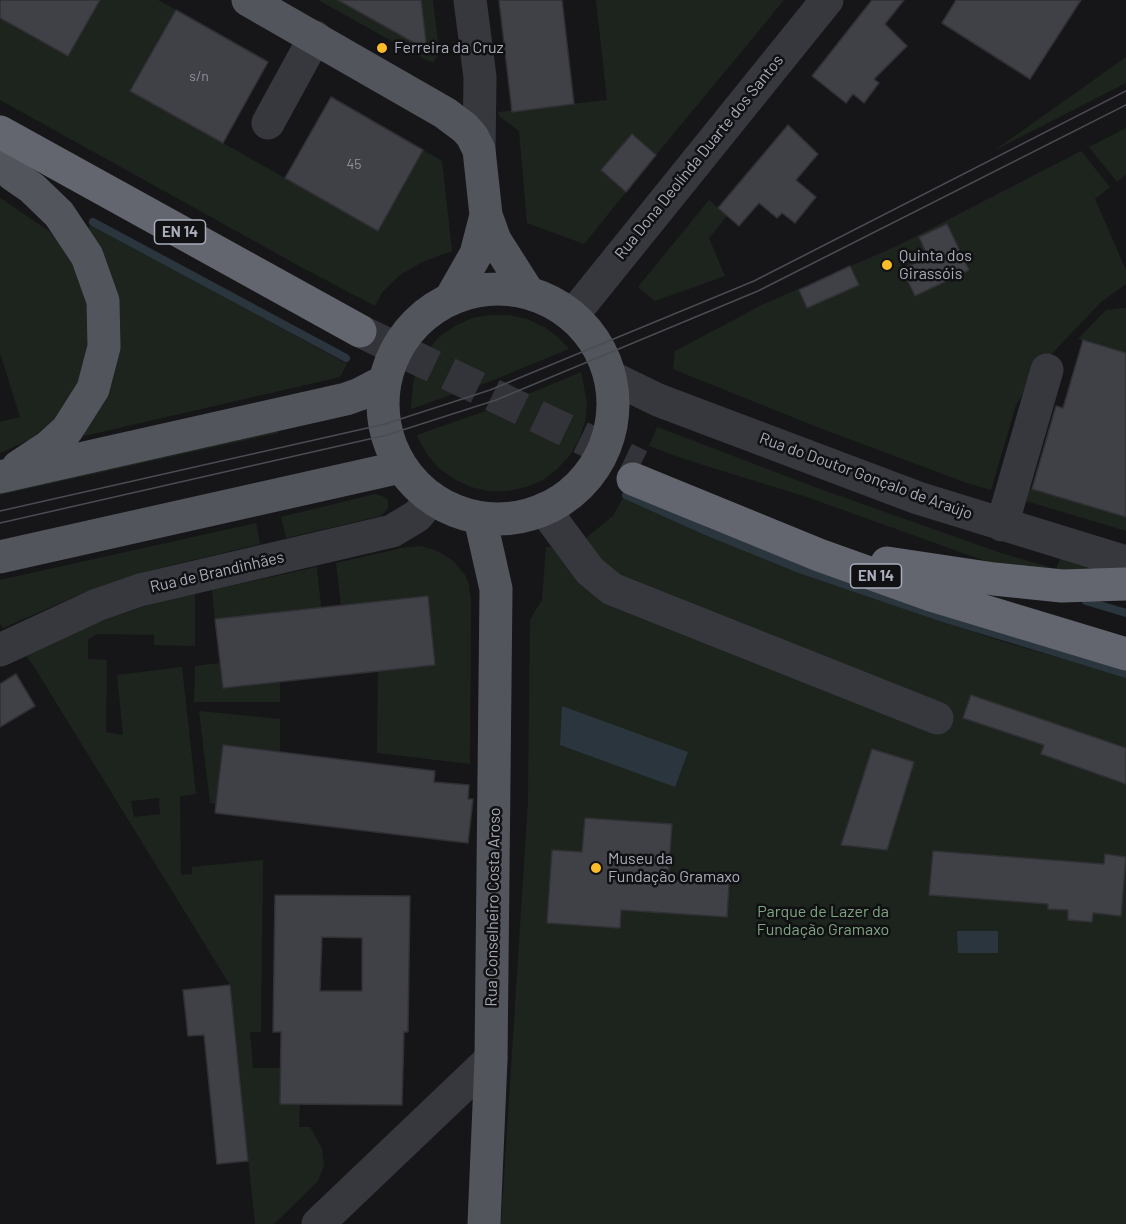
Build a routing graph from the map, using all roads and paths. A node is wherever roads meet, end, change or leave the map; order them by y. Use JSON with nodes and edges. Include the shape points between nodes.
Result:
{"nodes":[{"id":1,"x":470,"y":0,"type":"edge"},
{"id":2,"x":827,"y":0,"type":"edge"},
{"id":3,"x":265,"y":4,"type":"edge"},
{"id":4,"x":321,"y":41,"type":"junction"},
{"id":5,"x":274,"y":126,"type":"dead end"},
{"id":6,"x":0,"y":132,"type":"edge"},
{"id":7,"x":0,"y":149,"type":"edge"},
{"id":8,"x":478,"y":150,"type":"junction"},
{"id":9,"x":0,"y":158,"type":"edge"},
{"id":10,"x":486,"y":215,"type":"junction"},
{"id":11,"x":528,"y":292,"type":"junction"},
{"id":12,"x":451,"y":298,"type":"junction"},
{"id":13,"x":572,"y":315,"type":"junction"},
{"id":14,"x":1047,"y":370,"type":"dead end"},
{"id":15,"x":610,"y":377,"type":"junction"},
{"id":16,"x":385,"y":381,"type":"junction"},
{"id":17,"x":401,"y":467,"type":"junction"},
{"id":18,"x":2,"y":477,"type":"edge"},
{"id":19,"x":432,"y":498,"type":"junction"},
{"id":20,"x":530,"y":514,"type":"junction"},
{"id":21,"x":480,"y":518,"type":"junction"},
{"id":22,"x":1002,"y":525,"type":"junction"},
{"id":23,"x":0,"y":557,"type":"edge"},
{"id":24,"x":1126,"y":562,"type":"edge"},
{"id":25,"x":887,"y":563,"type":"junction"},
{"id":26,"x":1126,"y":584,"type":"edge"},
{"id":27,"x":496,"y":589,"type":"junction"},
{"id":28,"x":1126,"y":639,"type":"edge"},
{"id":29,"x":0,"y":650,"type":"edge"},
{"id":30,"x":1126,"y":654,"type":"edge"},
{"id":31,"x":937,"y":718,"type":"dead end"},
{"id":32,"x":492,"y":1059,"type":"junction"},
{"id":33,"x":318,"y":1224,"type":"edge"},
{"id":34,"x":484,"y":1224,"type":"edge"}],
"edges":[{"from":1,"to":8,"type":"street","via":[[480,77]]},
{"from":2,"to":13,"type":"street","name":"Rua Dona Deolínda Duarte dos Santos"},
{"from":3,"to":4,"type":"main road"},
{"from":4,"to":5,"type":"street"},
{"from":4,"to":8,"type":"main road","via":[[445,112],[472,136]]},
{"from":6,"to":7,"type":"highway","number":"EN 14","via":[[357,338]]},
{"from":8,"to":10,"type":"main road"},
{"from":9,"to":18,"type":"main road","via":[[59,214],[87,256],[103,301],[104,347],[93,389],[67,430]]},
{"from":10,"to":11,"type":"main road","via":[[495,240]]},
{"from":10,"to":12,"type":"main road","via":[[476,254]]},
{"from":11,"to":12,"type":"main road","via":[[496,288]]},
{"from":11,"to":13,"type":"main road"},
{"from":12,"to":16,"type":"main road","via":[[417,321],[396,348]]},
{"from":13,"to":15,"type":"main road","via":[[597,346]]},
{"from":14,"to":22,"type":"street"},
{"from":15,"to":20,"type":"main road","via":[[614,402],[611,428],[597,464],[570,495]]},
{"from":15,"to":22,"type":"street","name":"Rua do Doutor Gonçalo de Araújo","via":[[658,400],[918,498]]},
{"from":16,"to":17,"type":"main road","via":[[385,424]]},
{"from":16,"to":18,"type":"main road","via":[[346,399]]},
{"from":17,"to":19,"type":"main road"},
{"from":17,"to":23,"type":"main road"},
{"from":19,"to":21,"type":"main road","via":[[455,511]]},
{"from":19,"to":29,"type":"street","name":"Rua de Brandinhães","via":[[417,516],[392,531],[140,590],[97,605]]},
{"from":20,"to":21,"type":"main road"},
{"from":20,"to":27,"type":"main road","name":"Rua Conselheiro Costa Aroso"},
{"from":20,"to":31,"type":"street","via":[[612,589]]},
{"from":21,"to":27,"type":"main road","name":"Rua Conselheiro Costa Aroso"},
{"from":22,"to":24,"type":"street","name":"Rua do Doutor Gonçalo de Araújo"},
{"from":25,"to":26,"type":"highway","via":[[1062,586]]},
{"from":25,"to":28,"type":"highway","number":"EN 14"},
{"from":25,"to":30,"type":"highway","number":"EN 14","via":[[636,472],[819,555],[931,595]]},
{"from":27,"to":32,"type":"main road","name":"Rua Conselheiro Costa Aroso"},
{"from":32,"to":33,"type":"street"},
{"from":32,"to":34,"type":"main road","name":"Rua Conselheiro Costa Aroso"}]}
